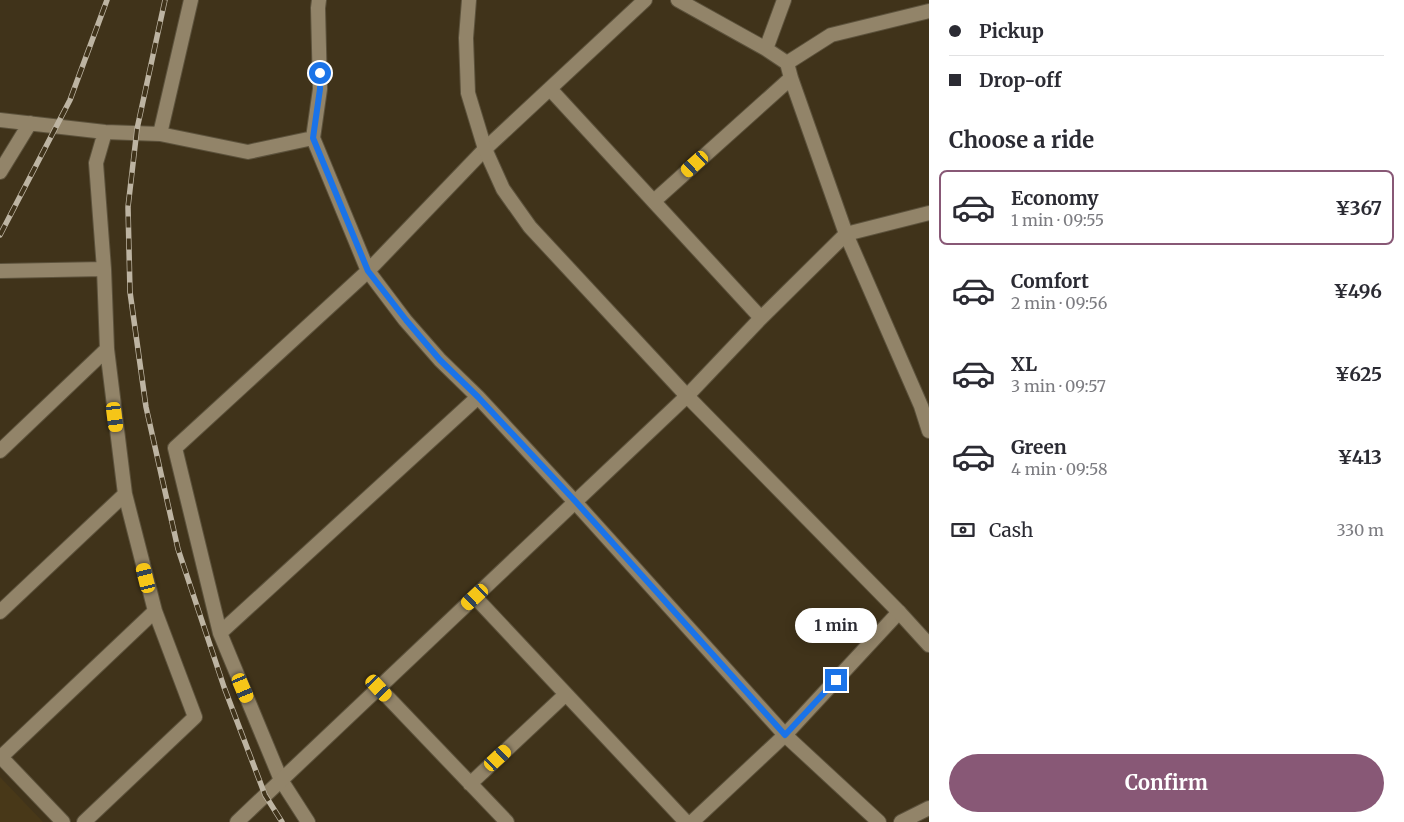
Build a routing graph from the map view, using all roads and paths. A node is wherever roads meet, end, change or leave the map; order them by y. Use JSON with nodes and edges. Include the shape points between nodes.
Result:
{"nodes":[{"id":1,"x":191,"y":0,"type":"edge"},
{"id":2,"x":319,"y":0,"type":"edge"},
{"id":3,"x":469,"y":0,"type":"edge"},
{"id":4,"x":645,"y":0,"type":"edge"},
{"id":5,"x":678,"y":0,"type":"edge"},
{"id":6,"x":784,"y":0,"type":"edge"},
{"id":7,"x":929,"y":11,"type":"edge"},
{"id":8,"x":766,"y":49,"type":"junction"},
{"id":9,"x":787,"y":63,"type":"junction"},
{"id":10,"x":791,"y":78,"type":"junction"},
{"id":11,"x":551,"y":90,"type":"junction"},
{"id":12,"x":0,"y":120,"type":"edge"},
{"id":13,"x":30,"y":123,"type":"junction"},
{"id":14,"x":105,"y":132,"type":"junction"},
{"id":15,"x":160,"y":134,"type":"junction"},
{"id":16,"x":313,"y":138,"type":"junction"},
{"id":17,"x":485,"y":149,"type":"junction"},
{"id":18,"x":0,"y":172,"type":"edge"},
{"id":19,"x":654,"y":201,"type":"junction"},
{"id":20,"x":929,"y":213,"type":"edge"},
{"id":21,"x":846,"y":234,"type":"junction"},
{"id":22,"x":104,"y":269,"type":"junction"},
{"id":23,"x":0,"y":271,"type":"edge"},
{"id":24,"x":368,"y":271,"type":"junction"},
{"id":25,"x":761,"y":318,"type":"junction"},
{"id":26,"x":107,"y":350,"type":"junction"},
{"id":27,"x":686,"y":396,"type":"junction"},
{"id":28,"x":478,"y":397,"type":"junction"},
{"id":29,"x":929,"y":432,"type":"edge"},
{"id":30,"x":0,"y":451,"type":"edge"},
{"id":31,"x":125,"y":494,"type":"junction"},
{"id":32,"x":576,"y":502,"type":"junction"},
{"id":33,"x":475,"y":597,"type":"junction"},
{"id":34,"x":155,"y":611,"type":"junction"},
{"id":35,"x":0,"y":612,"type":"edge"},
{"id":36,"x":899,"y":612,"type":"junction"},
{"id":37,"x":220,"y":633,"type":"junction"},
{"id":38,"x":929,"y":645,"type":"edge"},
{"id":39,"x":379,"y":688,"type":"junction"},
{"id":40,"x":566,"y":694,"type":"junction"},
{"id":41,"x":785,"y":735,"type":"junction"},
{"id":42,"x":0,"y":757,"type":"edge"},
{"id":43,"x":282,"y":780,"type":"junction"},
{"id":44,"x":470,"y":784,"type":"junction"},
{"id":45,"x":929,"y":808,"type":"edge"},
{"id":46,"x":63,"y":822,"type":"edge"},
{"id":47,"x":84,"y":822,"type":"edge"},
{"id":48,"x":237,"y":822,"type":"edge"},
{"id":49,"x":308,"y":822,"type":"edge"},
{"id":50,"x":507,"y":822,"type":"edge"},
{"id":51,"x":686,"y":822,"type":"edge"},
{"id":52,"x":692,"y":822,"type":"edge"},
{"id":53,"x":879,"y":822,"type":"edge"},
{"id":54,"x":901,"y":822,"type":"edge"}],
"edges":[{"from":1,"to":15,"type":"street"},
{"from":2,"to":16,"type":"street","via":[[320,89]]},
{"from":3,"to":17,"type":"street","via":[[466,38],[468,93]]},
{"from":4,"to":11,"type":"street"},
{"from":5,"to":8,"type":"street"},
{"from":6,"to":8,"type":"street"},
{"from":7,"to":9,"type":"street","via":[[831,35]]},
{"from":8,"to":9,"type":"street"},
{"from":9,"to":10,"type":"street"},
{"from":10,"to":19,"type":"street"},
{"from":10,"to":21,"type":"street"},
{"from":11,"to":17,"type":"street"},
{"from":11,"to":19,"type":"street"},
{"from":12,"to":13,"type":"street"},
{"from":13,"to":14,"type":"street"},
{"from":13,"to":18,"type":"street"},
{"from":14,"to":15,"type":"street"},
{"from":14,"to":22,"type":"street","via":[[96,164]]},
{"from":15,"to":16,"type":"street","via":[[248,152]]},
{"from":16,"to":24,"type":"street"},
{"from":17,"to":24,"type":"street"},
{"from":17,"to":27,"type":"street","via":[[503,189],[530,227]]},
{"from":19,"to":25,"type":"street"},
{"from":20,"to":21,"type":"street"},
{"from":21,"to":25,"type":"street"},
{"from":21,"to":29,"type":"street","via":[[922,406]]},
{"from":22,"to":23,"type":"street"},
{"from":22,"to":26,"type":"street"},
{"from":24,"to":28,"type":"street","via":[[440,360]]},
{"from":24,"to":37,"type":"street","via":[[175,448]]},
{"from":25,"to":27,"type":"street"},
{"from":26,"to":30,"type":"street"},
{"from":26,"to":31,"type":"street"},
{"from":27,"to":32,"type":"street"},
{"from":27,"to":36,"type":"street"},
{"from":28,"to":32,"type":"street"},
{"from":28,"to":37,"type":"street"},
{"from":31,"to":34,"type":"street"},
{"from":31,"to":35,"type":"street"},
{"from":32,"to":33,"type":"street"},
{"from":32,"to":41,"type":"street"},
{"from":33,"to":39,"type":"street"},
{"from":33,"to":40,"type":"street"},
{"from":34,"to":42,"type":"street"},
{"from":34,"to":47,"type":"street","via":[[195,717]]},
{"from":36,"to":38,"type":"street"},
{"from":36,"to":41,"type":"street"},
{"from":37,"to":43,"type":"street"},
{"from":39,"to":43,"type":"street"},
{"from":39,"to":44,"type":"street"},
{"from":40,"to":44,"type":"street"},
{"from":40,"to":51,"type":"street"},
{"from":41,"to":52,"type":"street"},
{"from":41,"to":53,"type":"street"},
{"from":42,"to":46,"type":"street"},
{"from":43,"to":48,"type":"street"},
{"from":43,"to":49,"type":"street"},
{"from":44,"to":50,"type":"street"},
{"from":45,"to":54,"type":"street"}]}
